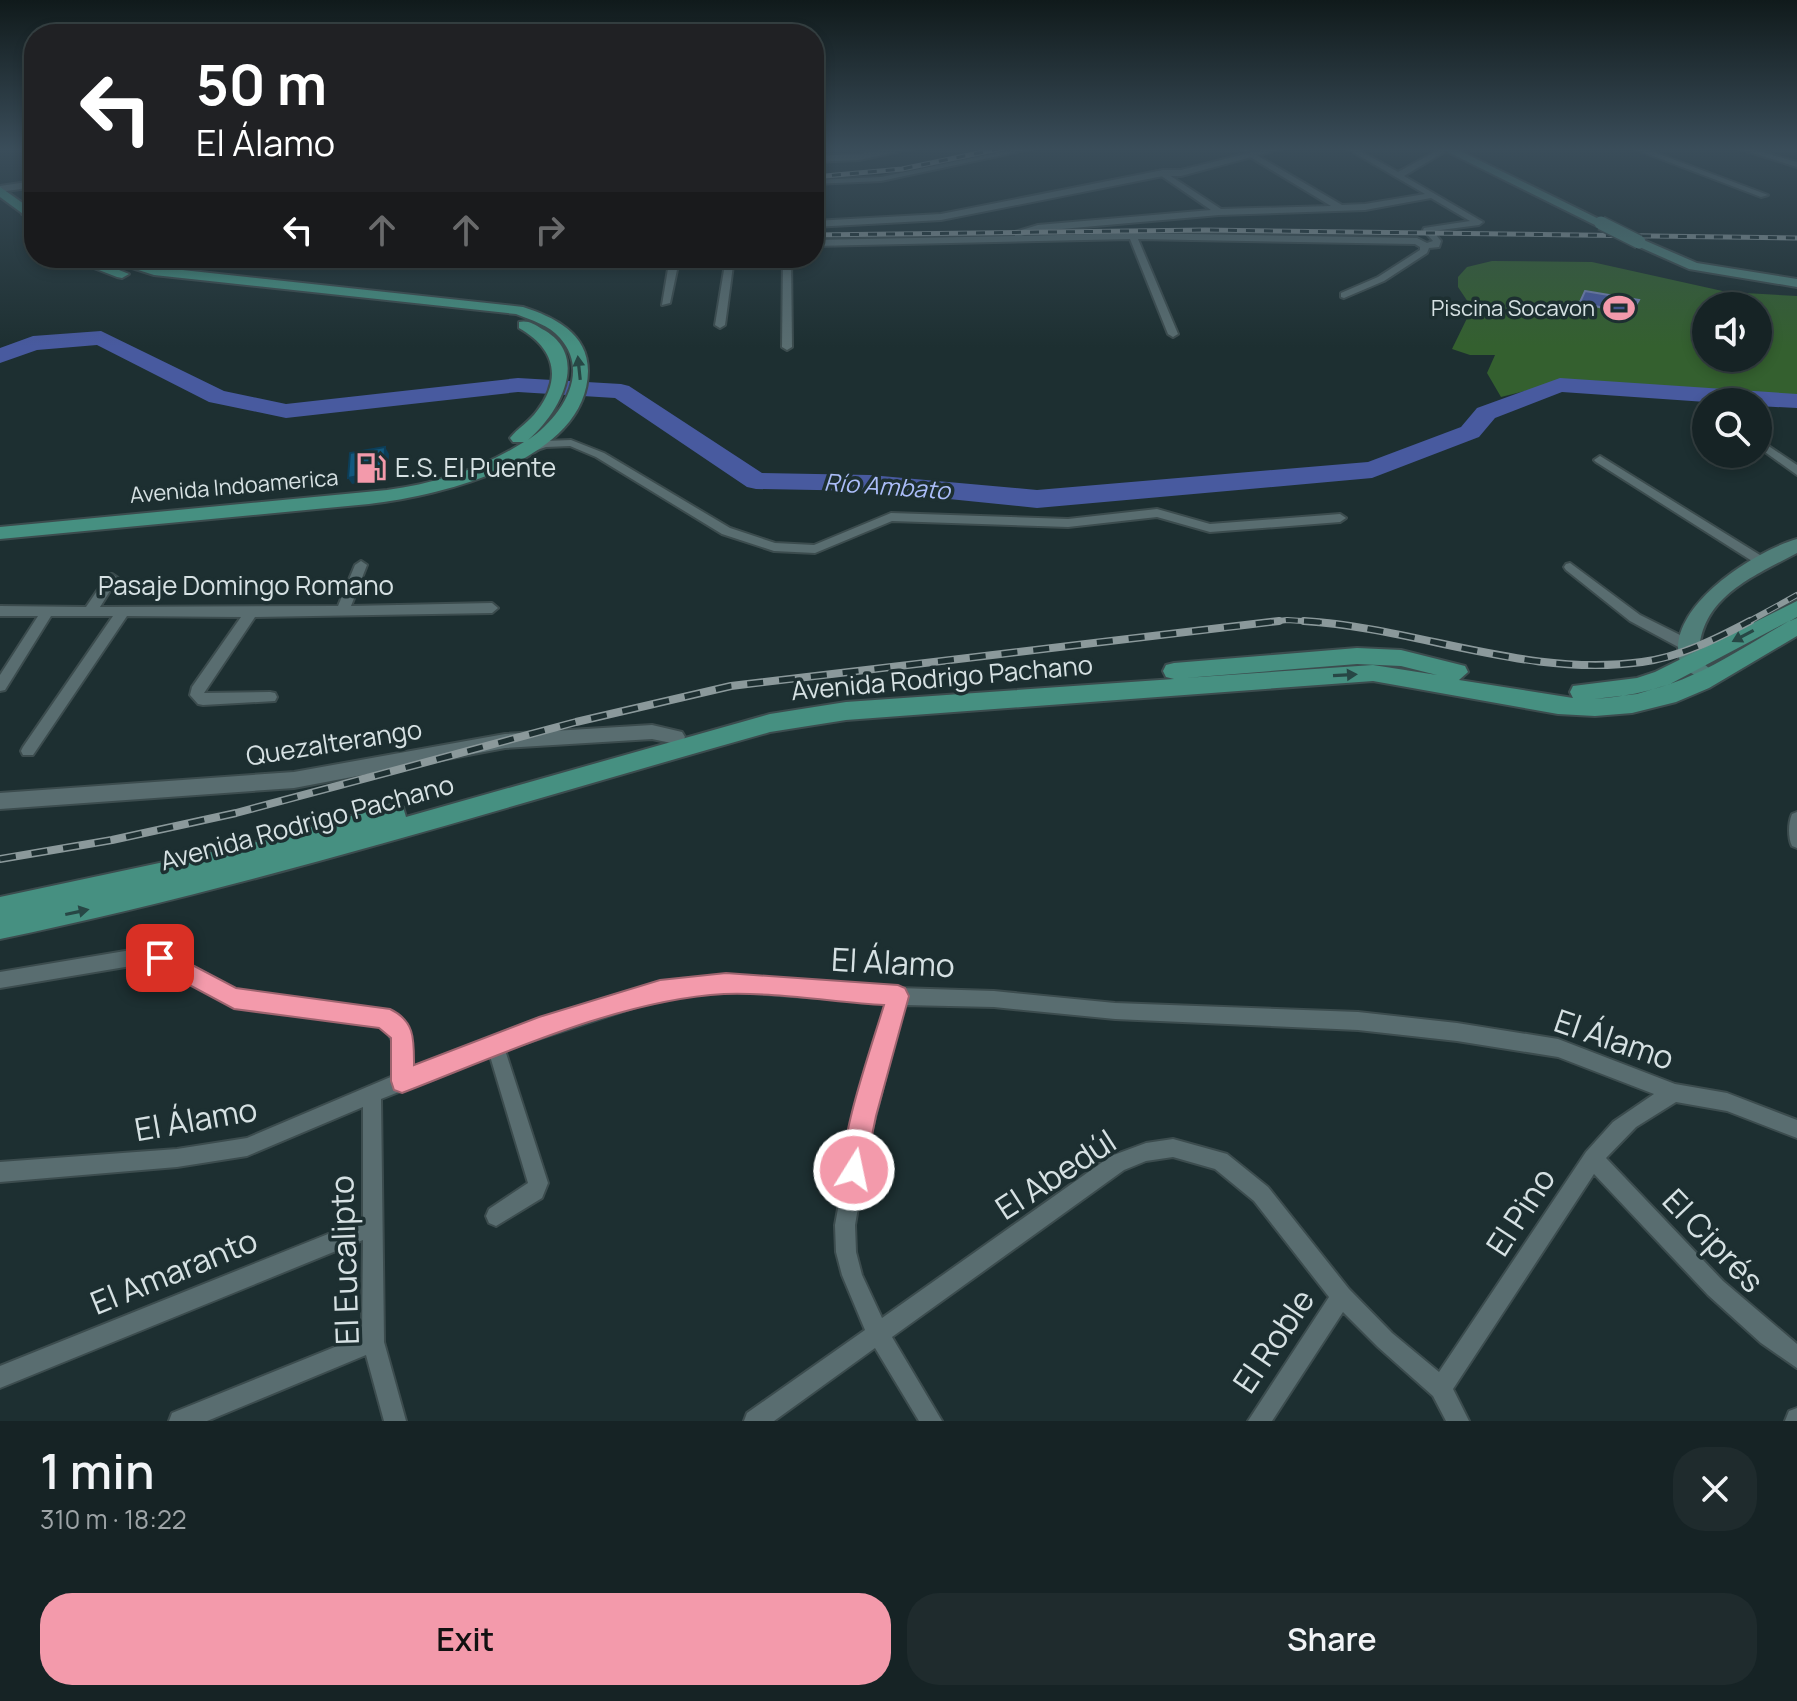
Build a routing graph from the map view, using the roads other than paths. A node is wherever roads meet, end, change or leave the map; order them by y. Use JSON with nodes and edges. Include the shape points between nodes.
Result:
{"nodes":[{"id":1,"x":955,"y":214,"type":"edge"},
{"id":2,"x":1193,"y":214,"type":"edge"},
{"id":3,"x":1466,"y":214,"type":"edge"},
{"id":4,"x":1583,"y":214,"type":"edge"},
{"id":5,"x":824,"y":223,"type":"edge"},
{"id":6,"x":1133,"y":236,"type":"junction"},
{"id":7,"x":1008,"y":240,"type":"junction"},
{"id":8,"x":824,"y":243,"type":"edge"},
{"id":9,"x":1421,"y":244,"type":"junction"},
{"id":10,"x":104,"y":268,"type":"edge"},
{"id":11,"x":143,"y":268,"type":"edge"},
{"id":12,"x":673,"y":268,"type":"edge"},
{"id":13,"x":729,"y":268,"type":"edge"},
{"id":14,"x":787,"y":268,"type":"edge"},
{"id":15,"x":1797,"y":283,"type":"edge"},
{"id":16,"x":1344,"y":295,"type":"dead end"},
{"id":17,"x":665,"y":303,"type":"dead end"},
{"id":18,"x":478,"y":309,"type":"junction"},
{"id":19,"x":720,"y":325,"type":"dead end"},
{"id":20,"x":1173,"y":334,"type":"dead end"},
{"id":21,"x":787,"y":347,"type":"dead end"},
{"id":22,"x":541,"y":431,"type":"junction"},
{"id":23,"x":1772,"y":452,"type":"edge"},
{"id":24,"x":517,"y":454,"type":"junction"},
{"id":25,"x":1600,"y":460,"type":"dead end"},
{"id":26,"x":1797,"y":471,"type":"edge"},
{"id":27,"x":1340,"y":518,"type":"dead end"},
{"id":28,"x":0,"y":519,"type":"edge"},
{"id":29,"x":0,"y":533,"type":"edge"},
{"id":30,"x":1797,"y":545,"type":"edge"},
{"id":31,"x":1764,"y":563,"type":"junction"},
{"id":32,"x":361,"y":565,"type":"dead end"},
{"id":33,"x":1570,"y":567,"type":"dead end"},
{"id":34,"x":112,"y":578,"type":"dead end"},
{"id":35,"x":492,"y":608,"type":"dead end"},
{"id":36,"x":1797,"y":608,"type":"edge"},
{"id":37,"x":91,"y":610,"type":"junction"},
{"id":38,"x":0,"y":611,"type":"edge"},
{"id":39,"x":342,"y":611,"type":"junction"},
{"id":40,"x":47,"y":612,"type":"junction"},
{"id":41,"x":123,"y":612,"type":"junction"},
{"id":42,"x":251,"y":612,"type":"junction"},
{"id":43,"x":1797,"y":626,"type":"edge"},
{"id":44,"x":1695,"y":662,"type":"junction"},
{"id":45,"x":0,"y":686,"type":"edge"},
{"id":46,"x":270,"y":697,"type":"dead end"},
{"id":47,"x":676,"y":737,"type":"junction"},
{"id":48,"x":28,"y":751,"type":"dead end"},
{"id":49,"x":0,"y":801,"type":"edge"},
{"id":50,"x":1797,"y":819,"type":"edge"},
{"id":51,"x":1797,"y":841,"type":"edge"},
{"id":52,"x":0,"y":909,"type":"edge"},
{"id":53,"x":0,"y":927,"type":"edge"},
{"id":54,"x":0,"y":980,"type":"edge"},
{"id":55,"x":898,"y":996,"type":"junction"},
{"id":56,"x":495,"y":1045,"type":"junction"},
{"id":57,"x":402,"y":1081,"type":"junction"},
{"id":58,"x":1675,"y":1093,"type":"junction"},
{"id":59,"x":372,"y":1094,"type":"junction"},
{"id":60,"x":1797,"y":1129,"type":"edge"},
{"id":61,"x":1593,"y":1159,"type":"junction"},
{"id":62,"x":0,"y":1172,"type":"edge"},
{"id":63,"x":496,"y":1216,"type":"dead end"},
{"id":64,"x":371,"y":1227,"type":"junction"},
{"id":65,"x":1342,"y":1296,"type":"junction"},
{"id":66,"x":879,"y":1332,"type":"junction"},
{"id":67,"x":373,"y":1342,"type":"junction"},
{"id":68,"x":1797,"y":1357,"type":"edge"},
{"id":69,"x":0,"y":1377,"type":"edge"},
{"id":70,"x":1441,"y":1388,"type":"junction"},
{"id":71,"x":180,"y":1421,"type":"edge"},
{"id":72,"x":395,"y":1421,"type":"edge"},
{"id":73,"x":755,"y":1421,"type":"edge"},
{"id":74,"x":931,"y":1421,"type":"edge"},
{"id":75,"x":1259,"y":1421,"type":"edge"},
{"id":76,"x":1458,"y":1421,"type":"edge"}],
"edges":[{"from":1,"to":5,"type":"street"},
{"from":2,"to":7,"type":"street","via":[[1038,228]]},
{"from":3,"to":9,"type":"street","via":[[1479,222],[1429,229],[1436,245]]},
{"from":4,"to":15,"type":"main road","bridge":true,"via":[[1694,266]]},
{"from":6,"to":7,"type":"street"},
{"from":6,"to":9,"type":"street"},
{"from":6,"to":20,"type":"street"},
{"from":7,"to":8,"type":"street"},
{"from":9,"to":16,"type":"street","via":[[1424,251]]},
{"from":10,"to":18,"type":"main road","name":"Avenida Indoamerica","via":[[124,275]]},
{"from":11,"to":18,"type":"main road","name":"Avenida Indoamerica"},
{"from":12,"to":17,"type":"street"},
{"from":13,"to":19,"type":"street"},
{"from":14,"to":21,"type":"street"},
{"from":18,"to":22,"type":"main road","name":"Avenida Indoamerica","via":[[531,328],[557,350],[561,376]]},
{"from":22,"to":24,"type":"main road","name":"Avenida Indoamerica"},
{"from":22,"to":28,"type":"main road","name":"Avenida Indoamerica","via":[[474,461],[409,481]]},
{"from":23,"to":26,"type":"street"},
{"from":24,"to":27,"type":"street","via":[[545,444],[571,443],[726,531],[774,547],[815,549],[891,517],[1068,523],[1157,513],[1210,528]]},
{"from":24,"to":29,"type":"main road","name":"Avenida Indoamerica","via":[[472,475],[404,494]]},
{"from":25,"to":31,"type":"street"},
{"from":30,"to":31,"type":"main road"},
{"from":31,"to":44,"type":"main road","via":[[1707,603]]},
{"from":32,"to":39,"type":"street"},
{"from":33,"to":44,"type":"street"},
{"from":34,"to":37,"type":"street"},
{"from":35,"to":39,"type":"street","name":"Pasaje Domingo Romano"},
{"from":36,"to":44,"type":"main road","name":"Avenida Rodrigo Pachano","one_way":true},
{"from":37,"to":40,"type":"street","name":"Pasaje Domingo Romano"},
{"from":37,"to":41,"type":"street","name":"Pasaje Domingo Romano"},
{"from":38,"to":40,"type":"street","name":"Pasaje Domingo Romano"},
{"from":39,"to":42,"type":"street","name":"Pasaje Domingo Romano"},
{"from":40,"to":45,"type":"street"},
{"from":41,"to":42,"type":"street","name":"Pasaje Domingo Romano"},
{"from":41,"to":48,"type":"street"},
{"from":42,"to":46,"type":"street","via":[[197,695],[203,700]]},
{"from":43,"to":44,"type":"main road","name":"Avenida Rodrigo Pachano"},
{"from":44,"to":47,"type":"main road","name":"Avenida Rodrigo Pachano","via":[[1637,686],[1575,692],[1530,689],[1401,658],[1357,656],[802,705]]},
{"from":53,"to":44,"type":"main road","name":"Avenida Rodrigo Pachano","one_way":true,"via":[[275,865],[770,723],[846,711],[1373,673],[1529,702],[1596,706],[1654,700]]},
{"from":47,"to":49,"type":"street","name":"Quezalterango","via":[[652,732],[505,741],[294,780]]},
{"from":47,"to":52,"type":"main road","name":"Avenida Rodrigo Pachano","via":[[253,854]]},
{"from":50,"to":51,"type":"street"},
{"from":54,"to":57,"type":"street","via":[[137,957],[160,958],[234,998],[382,1017],[396,1024],[403,1036]]},
{"from":55,"to":56,"type":"street","name":"El Álamo","via":[[726,983],[660,991]]},
{"from":55,"to":58,"type":"street","name":"El Álamo","via":[[1358,1021],[1457,1032],[1558,1048]]},
{"from":55,"to":66,"type":"street","via":[[864,1116],[844,1224],[856,1285]]},
{"from":56,"to":57,"type":"street","name":"El Álamo"},
{"from":56,"to":63,"type":"street","via":[[538,1183],[535,1191]]},
{"from":57,"to":59,"type":"street","name":"El Álamo"},
{"from":58,"to":60,"type":"street","name":"El Álamo","via":[[1727,1102]]},
{"from":58,"to":61,"type":"street","name":"El Pino","via":[[1616,1129]]},
{"from":59,"to":62,"type":"street","name":"El Álamo","via":[[273,1138],[219,1153]]},
{"from":59,"to":64,"type":"street","name":"El Eucalipto"},
{"from":61,"to":68,"type":"street","name":"El Ciprés","via":[[1722,1297]]},
{"from":61,"to":70,"type":"street","name":"El Pino"},
{"from":64,"to":67,"type":"street","name":"El Eucalipto"},
{"from":64,"to":69,"type":"street","name":"El Amaranto"},
{"from":65,"to":66,"type":"street","name":"El Abedúl","via":[[1261,1194],[1220,1161],[1173,1148],[1118,1163]]},
{"from":65,"to":70,"type":"street","name":"El Abedúl"},
{"from":65,"to":75,"type":"street","name":"El Roble"},
{"from":66,"to":73,"type":"street","name":"El Abedúl"},
{"from":66,"to":74,"type":"street"},
{"from":67,"to":71,"type":"street"},
{"from":67,"to":72,"type":"street","name":"El Eucalipto"},
{"from":70,"to":76,"type":"street"}]}
